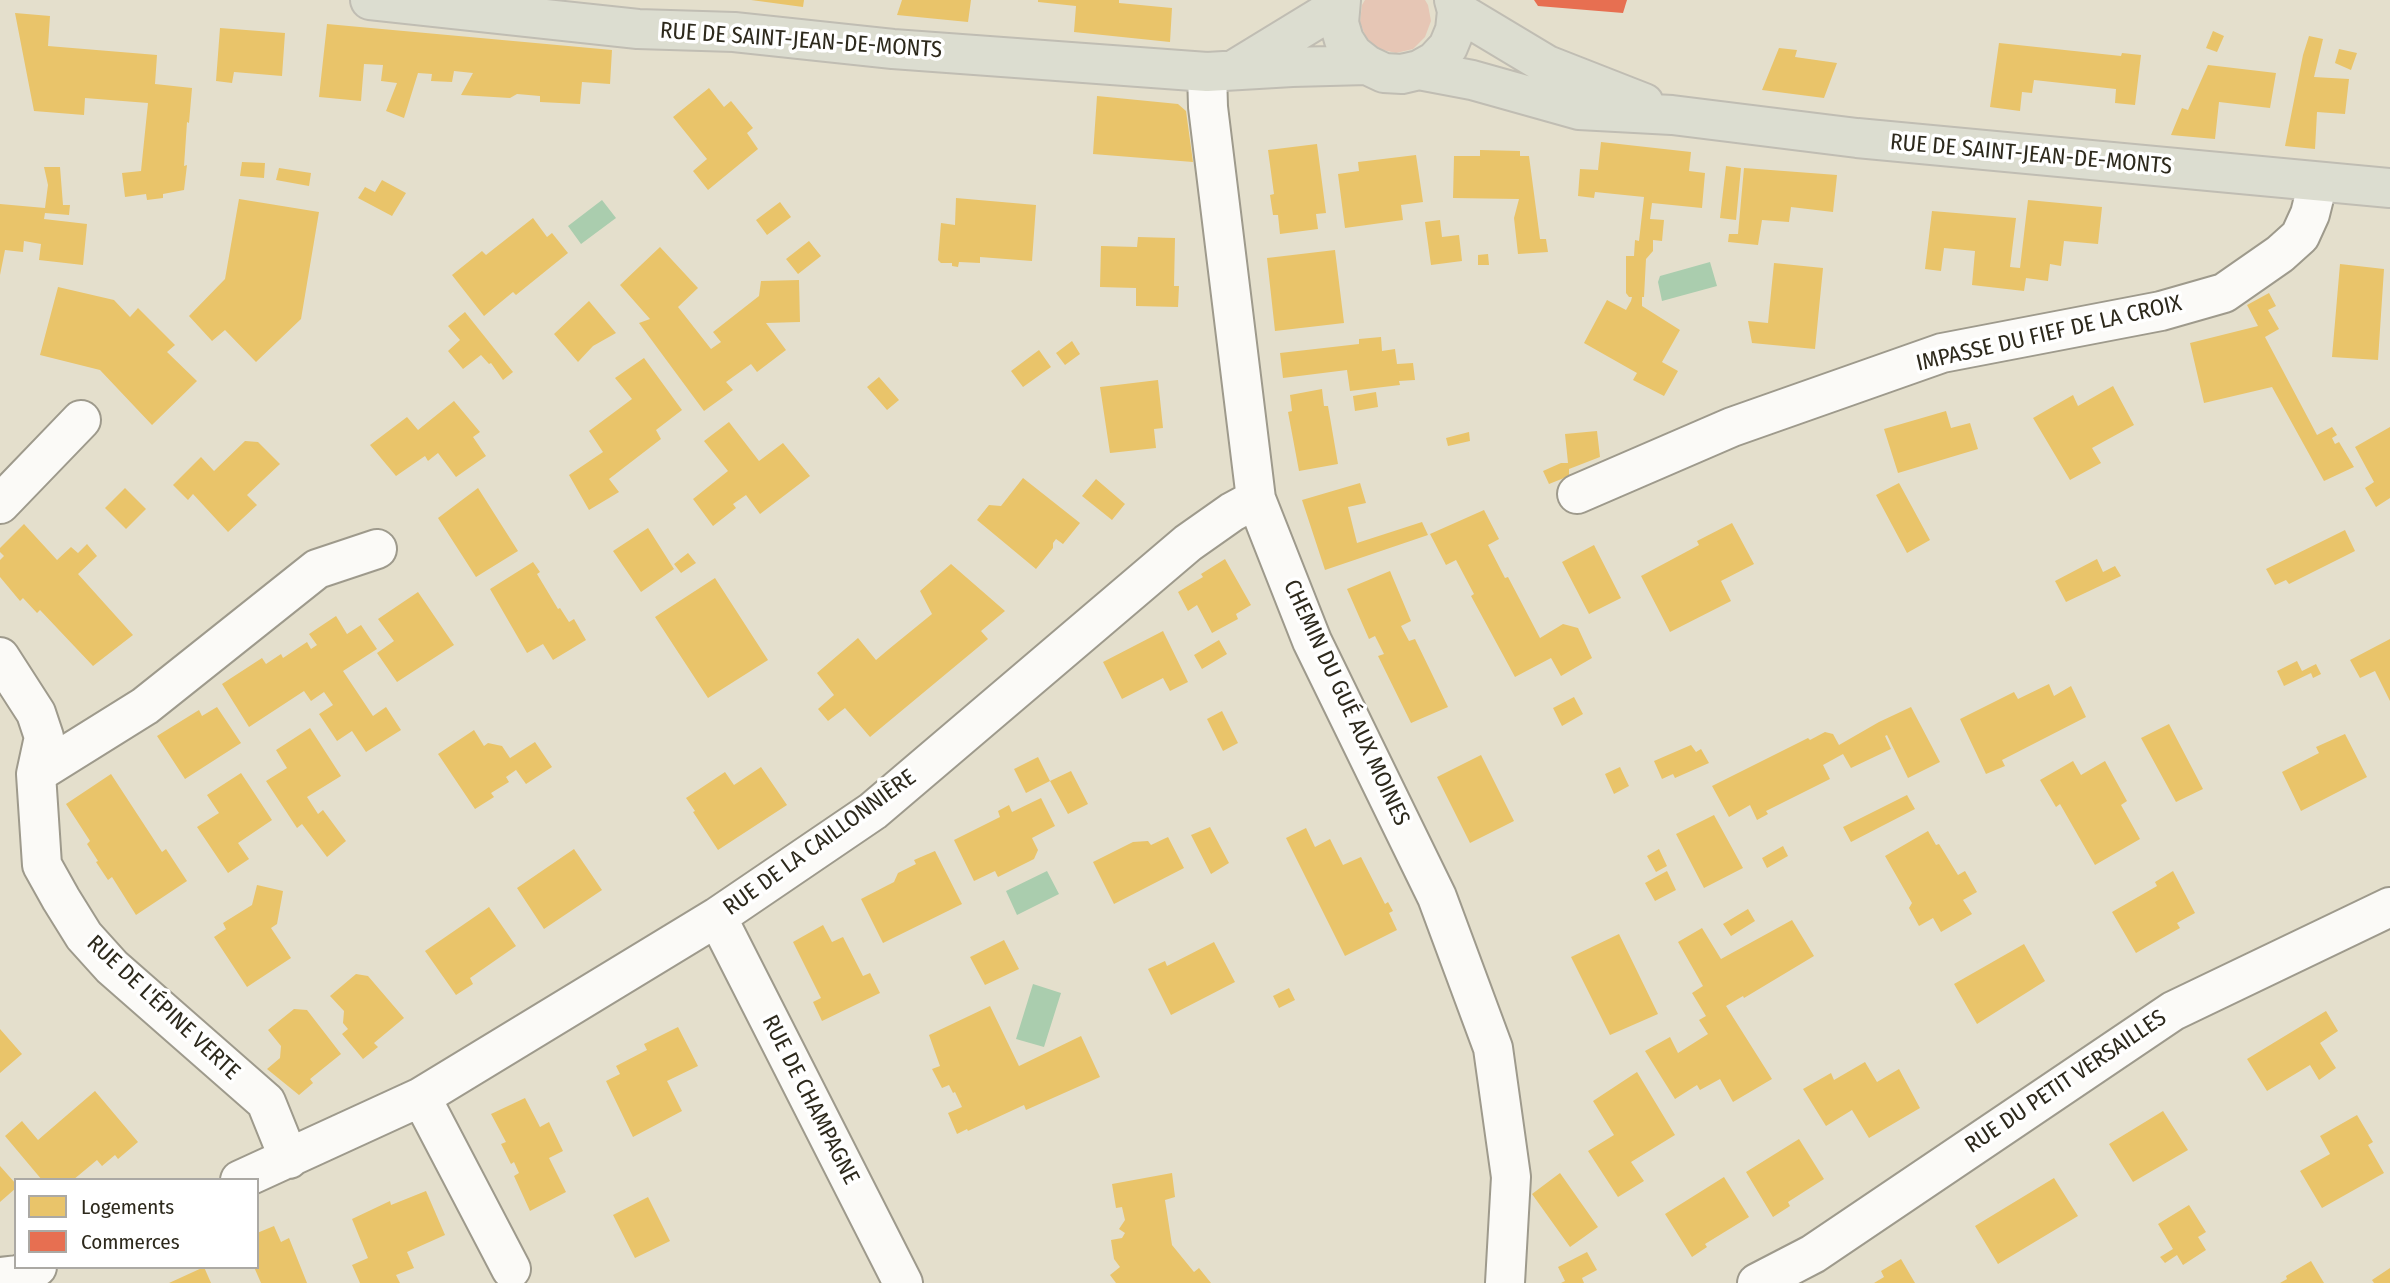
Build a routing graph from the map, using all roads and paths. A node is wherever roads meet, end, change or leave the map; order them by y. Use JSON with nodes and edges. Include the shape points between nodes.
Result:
{"nodes":[{"id":1,"x":370,"y":0,"type":"edge"},
{"id":2,"x":1340,"y":2,"type":"edge"},
{"id":3,"x":1455,"y":6,"type":"edge"},
{"id":4,"x":1367,"y":65,"type":"junction"},
{"id":5,"x":1220,"y":71,"type":"junction"},
{"id":6,"x":1419,"y":71,"type":"junction"},
{"id":7,"x":1672,"y":115,"type":"junction"},
{"id":8,"x":2318,"y":182,"type":"junction"},
{"id":9,"x":2390,"y":188,"type":"edge"},
{"id":10,"x":81,"y":420,"type":"dead end"},
{"id":11,"x":1577,"y":494,"type":"dead end"},
{"id":12,"x":1256,"y":499,"type":"junction"},
{"id":13,"x":0,"y":505,"type":"edge"},
{"id":14,"x":377,"y":549,"type":"dead end"},
{"id":15,"x":0,"y":657,"type":"edge"},
{"id":16,"x":36,"y":774,"type":"junction"},
{"id":17,"x":2390,"y":907,"type":"edge"},
{"id":18,"x":717,"y":917,"type":"junction"},
{"id":19,"x":421,"y":1097,"type":"junction"},
{"id":20,"x":289,"y":1159,"type":"junction"},
{"id":21,"x":245,"y":1178,"type":"edge"},
{"id":22,"x":32,"y":1269,"type":"edge"},
{"id":23,"x":512,"y":1269,"type":"dead end"},
{"id":24,"x":0,"y":1277,"type":"edge"},
{"id":25,"x":903,"y":1283,"type":"edge"},
{"id":26,"x":1506,"y":1283,"type":"edge"},
{"id":27,"x":1757,"y":1283,"type":"edge"}],
"edges":[{"from":1,"to":5,"type":"main road","name":"RUE DE SAINT-JEAN-DE-MONTS","via":[[638,29],[734,32],[893,49]]},
{"from":2,"to":4,"type":"main road","via":[[1344,40]]},
{"from":2,"to":5,"type":"main road"},
{"from":3,"to":6,"type":"main road","via":[[1455,30],[1448,47]]},
{"from":3,"to":7,"type":"main road","name":"RUE DE SAINT-JEAN-DE-MONTS","via":[[1547,65]]},
{"from":4,"to":5,"type":"main road","name":"RUE DE SAINT-JEAN-DE-MONTS"},
{"from":4,"to":6,"type":"main road","name":"RUE DE SAINT-JEAN-DE-MONTS","via":[[1384,73]]},
{"from":5,"to":12,"type":"street","name":"CHEMIN DU GUÉ AUX MOINES","via":[[1208,107]]},
{"from":6,"to":7,"type":"main road","name":"RUE DE SAINT-JEAN-DE-MONTS","via":[[1472,80],[1579,110]]},
{"from":7,"to":8,"type":"main road","name":"RUE DE SAINT-JEAN-DE-MONTS","via":[[1857,138]]},
{"from":8,"to":9,"type":"main road","name":"RUE DE SAINT-JEAN-DE-MONTS"},
{"from":8,"to":11,"type":"street","name":"IMPASSE DU FIEF DE LA CROIX","via":[[2300,236],[2224,293],[2161,311],[1942,353],[1732,427]]},
{"from":10,"to":13,"type":"street"},
{"from":12,"to":18,"type":"street","name":"RUE DE LA CAILLONNIÈRE","via":[[1188,543],[873,811]]},
{"from":12,"to":26,"type":"street","name":"CHEMIN DU GUÉ AUX MOINES","via":[[1312,641],[1437,897],[1493,1048],[1511,1177]]},
{"from":14,"to":16,"type":"street","via":[[317,569],[145,706]]},
{"from":15,"to":16,"type":"street","name":"RUE DE L'ÉPINE VERTE","via":[[36,713],[44,737]]},
{"from":16,"to":20,"type":"street","name":"RUE DE L'ÉPINE VERTE","via":[[43,865],[84,936],[142,995],[266,1102]]},
{"from":17,"to":27,"type":"street","name":"RUE DU PETIT VERSAILLES","via":[[2173,1011],[1813,1254]]},
{"from":18,"to":19,"type":"street","name":"RUE DE LA CAILLONNIÈRE"},
{"from":18,"to":25,"type":"street","name":"RUE DE CHAMPAGNE"},
{"from":19,"to":20,"type":"street","name":"RUE DE LA CAILLONNIÈRE"},
{"from":19,"to":23,"type":"street"},
{"from":20,"to":21,"type":"street","name":"RUE DE LA CAILLONNIÈRE"},
{"from":22,"to":24,"type":"street"}]}
